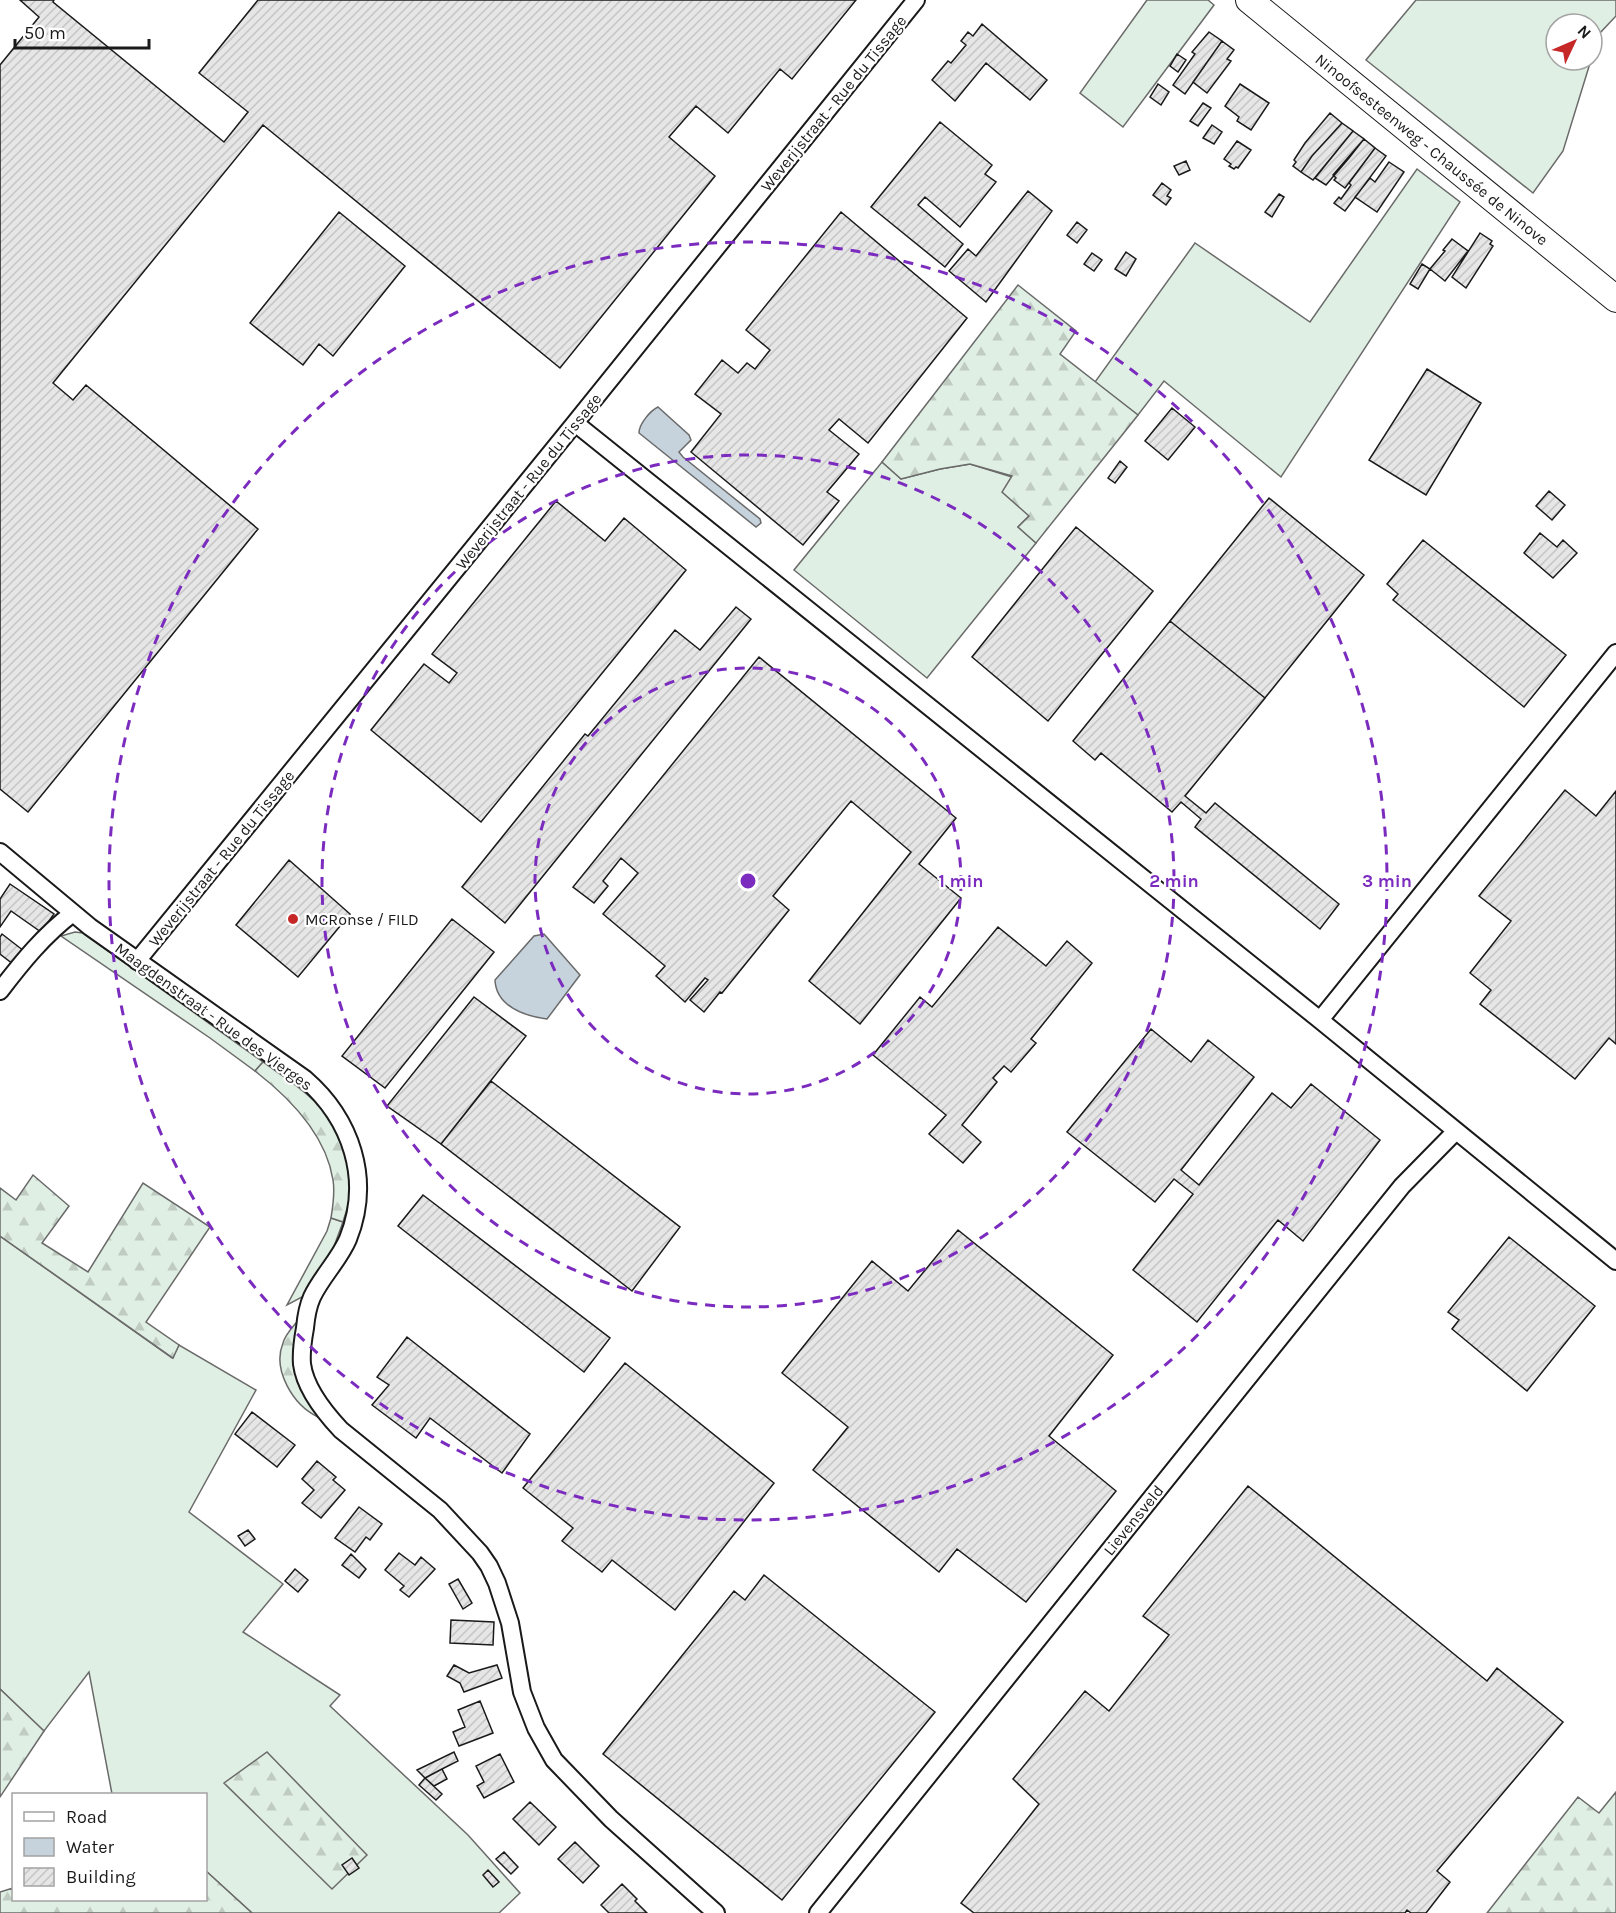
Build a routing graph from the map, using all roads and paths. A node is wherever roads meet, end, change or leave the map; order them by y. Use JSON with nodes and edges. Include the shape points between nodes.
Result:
{"nodes":[{"id":1,"x":916,"y":0,"type":"edge"},
{"id":2,"x":1249,"y":0,"type":"edge"},
{"id":3,"x":1616,"y":299,"type":"edge"},
{"id":4,"x":575,"y":423,"type":"junction"},
{"id":5,"x":1616,"y":653,"type":"edge"},
{"id":6,"x":0,"y":852,"type":"edge"},
{"id":7,"x":73,"y":913,"type":"junction"},
{"id":8,"x":137,"y":961,"type":"junction"},
{"id":9,"x":0,"y":991,"type":"edge"},
{"id":10,"x":1320,"y":1020,"type":"junction"},
{"id":11,"x":1455,"y":1132,"type":"junction"},
{"id":12,"x":1616,"y":1261,"type":"edge"},
{"id":13,"x":716,"y":1913,"type":"edge"},
{"id":14,"x":818,"y":1913,"type":"edge"}],
"edges":[{"from":1,"to":4,"type":"street","name":"Weverijstraat - Rue du Tissage"},
{"from":2,"to":3,"type":"main road","name":"Ninoofsesteenweg - Chaussée de Ninove"},
{"from":4,"to":8,"type":"street","name":"Weverijstraat - Rue du Tissage"},
{"from":4,"to":10,"type":"street"},
{"from":5,"to":10,"type":"street"},
{"from":6,"to":7,"type":"street","name":"Maagdenstraat - Rue des Vierges"},
{"from":7,"to":8,"type":"street","name":"Maagdenstraat - Rue des Vierges"},
{"from":7,"to":9,"type":"street","via":[[39,942]]},
{"from":8,"to":13,"type":"street","name":"Maagdenstraat - Rue des Vierges","via":[[305,1079],[334,1110],[349,1138],[358,1190],[348,1239],[309,1305],[303,1340],[305,1376],[341,1430],[440,1510],[489,1566],[510,1623],[522,1692],[554,1760],[611,1819]]},
{"from":10,"to":11,"type":"street"},
{"from":11,"to":12,"type":"street"},
{"from":11,"to":14,"type":"street","name":"Lievensveld","via":[[1402,1186]]}]}
